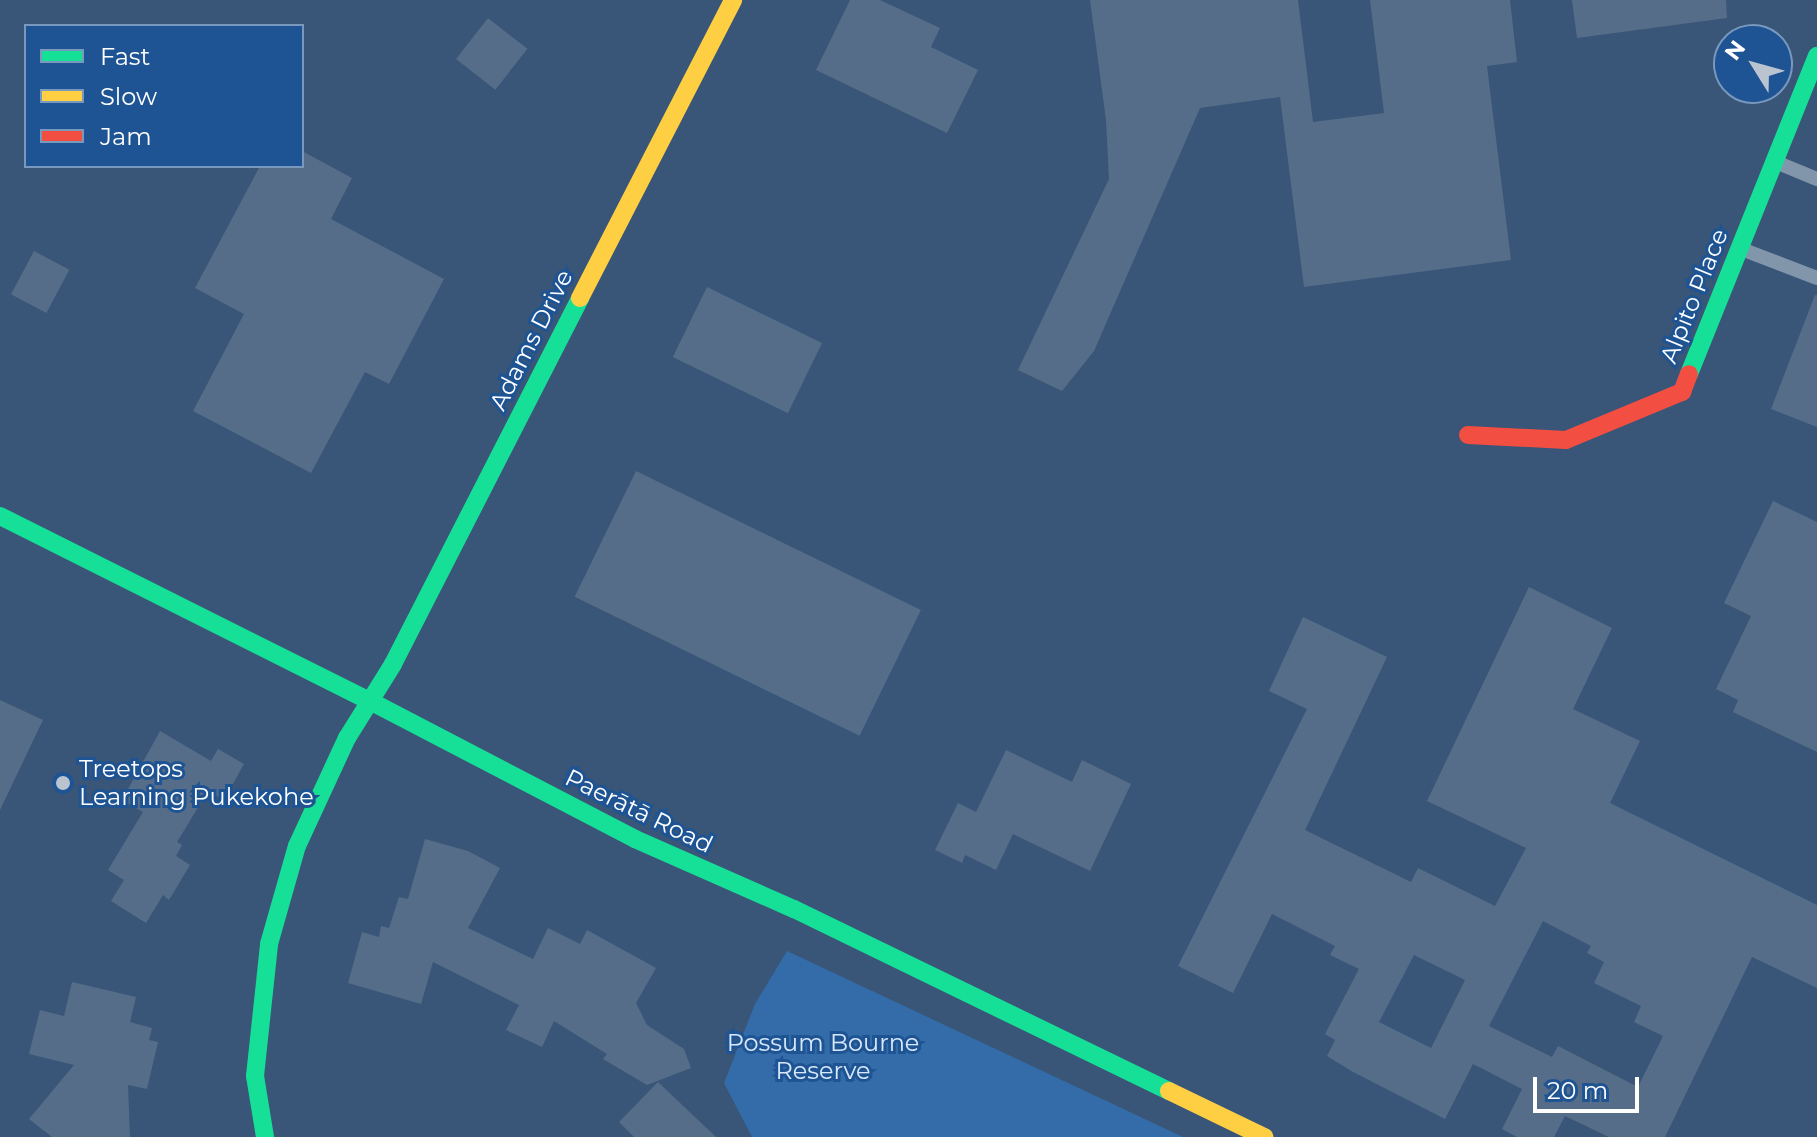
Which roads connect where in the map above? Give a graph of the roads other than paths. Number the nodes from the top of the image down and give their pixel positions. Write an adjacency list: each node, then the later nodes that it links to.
1 (733, 0): 9 (main road, Adams Drive)
2 (1817, 56): 3 (main road, Alpito Place)
3 (1774, 162): 4 (lane); 5 (main road, Alpito Place)
4 (1817, 179)
5 (1739, 249): 6 (lane); 7 (main road, Alpito Place)
6 (1817, 278)
7 (1468, 435)
8 (0, 516): 9 (main road, Paerātā Road)
9 (370, 701): 10 (main road, Adams Drive); 11 (main road, Paerātā Road)
10 (265, 1137)
11 (1264, 1137)

